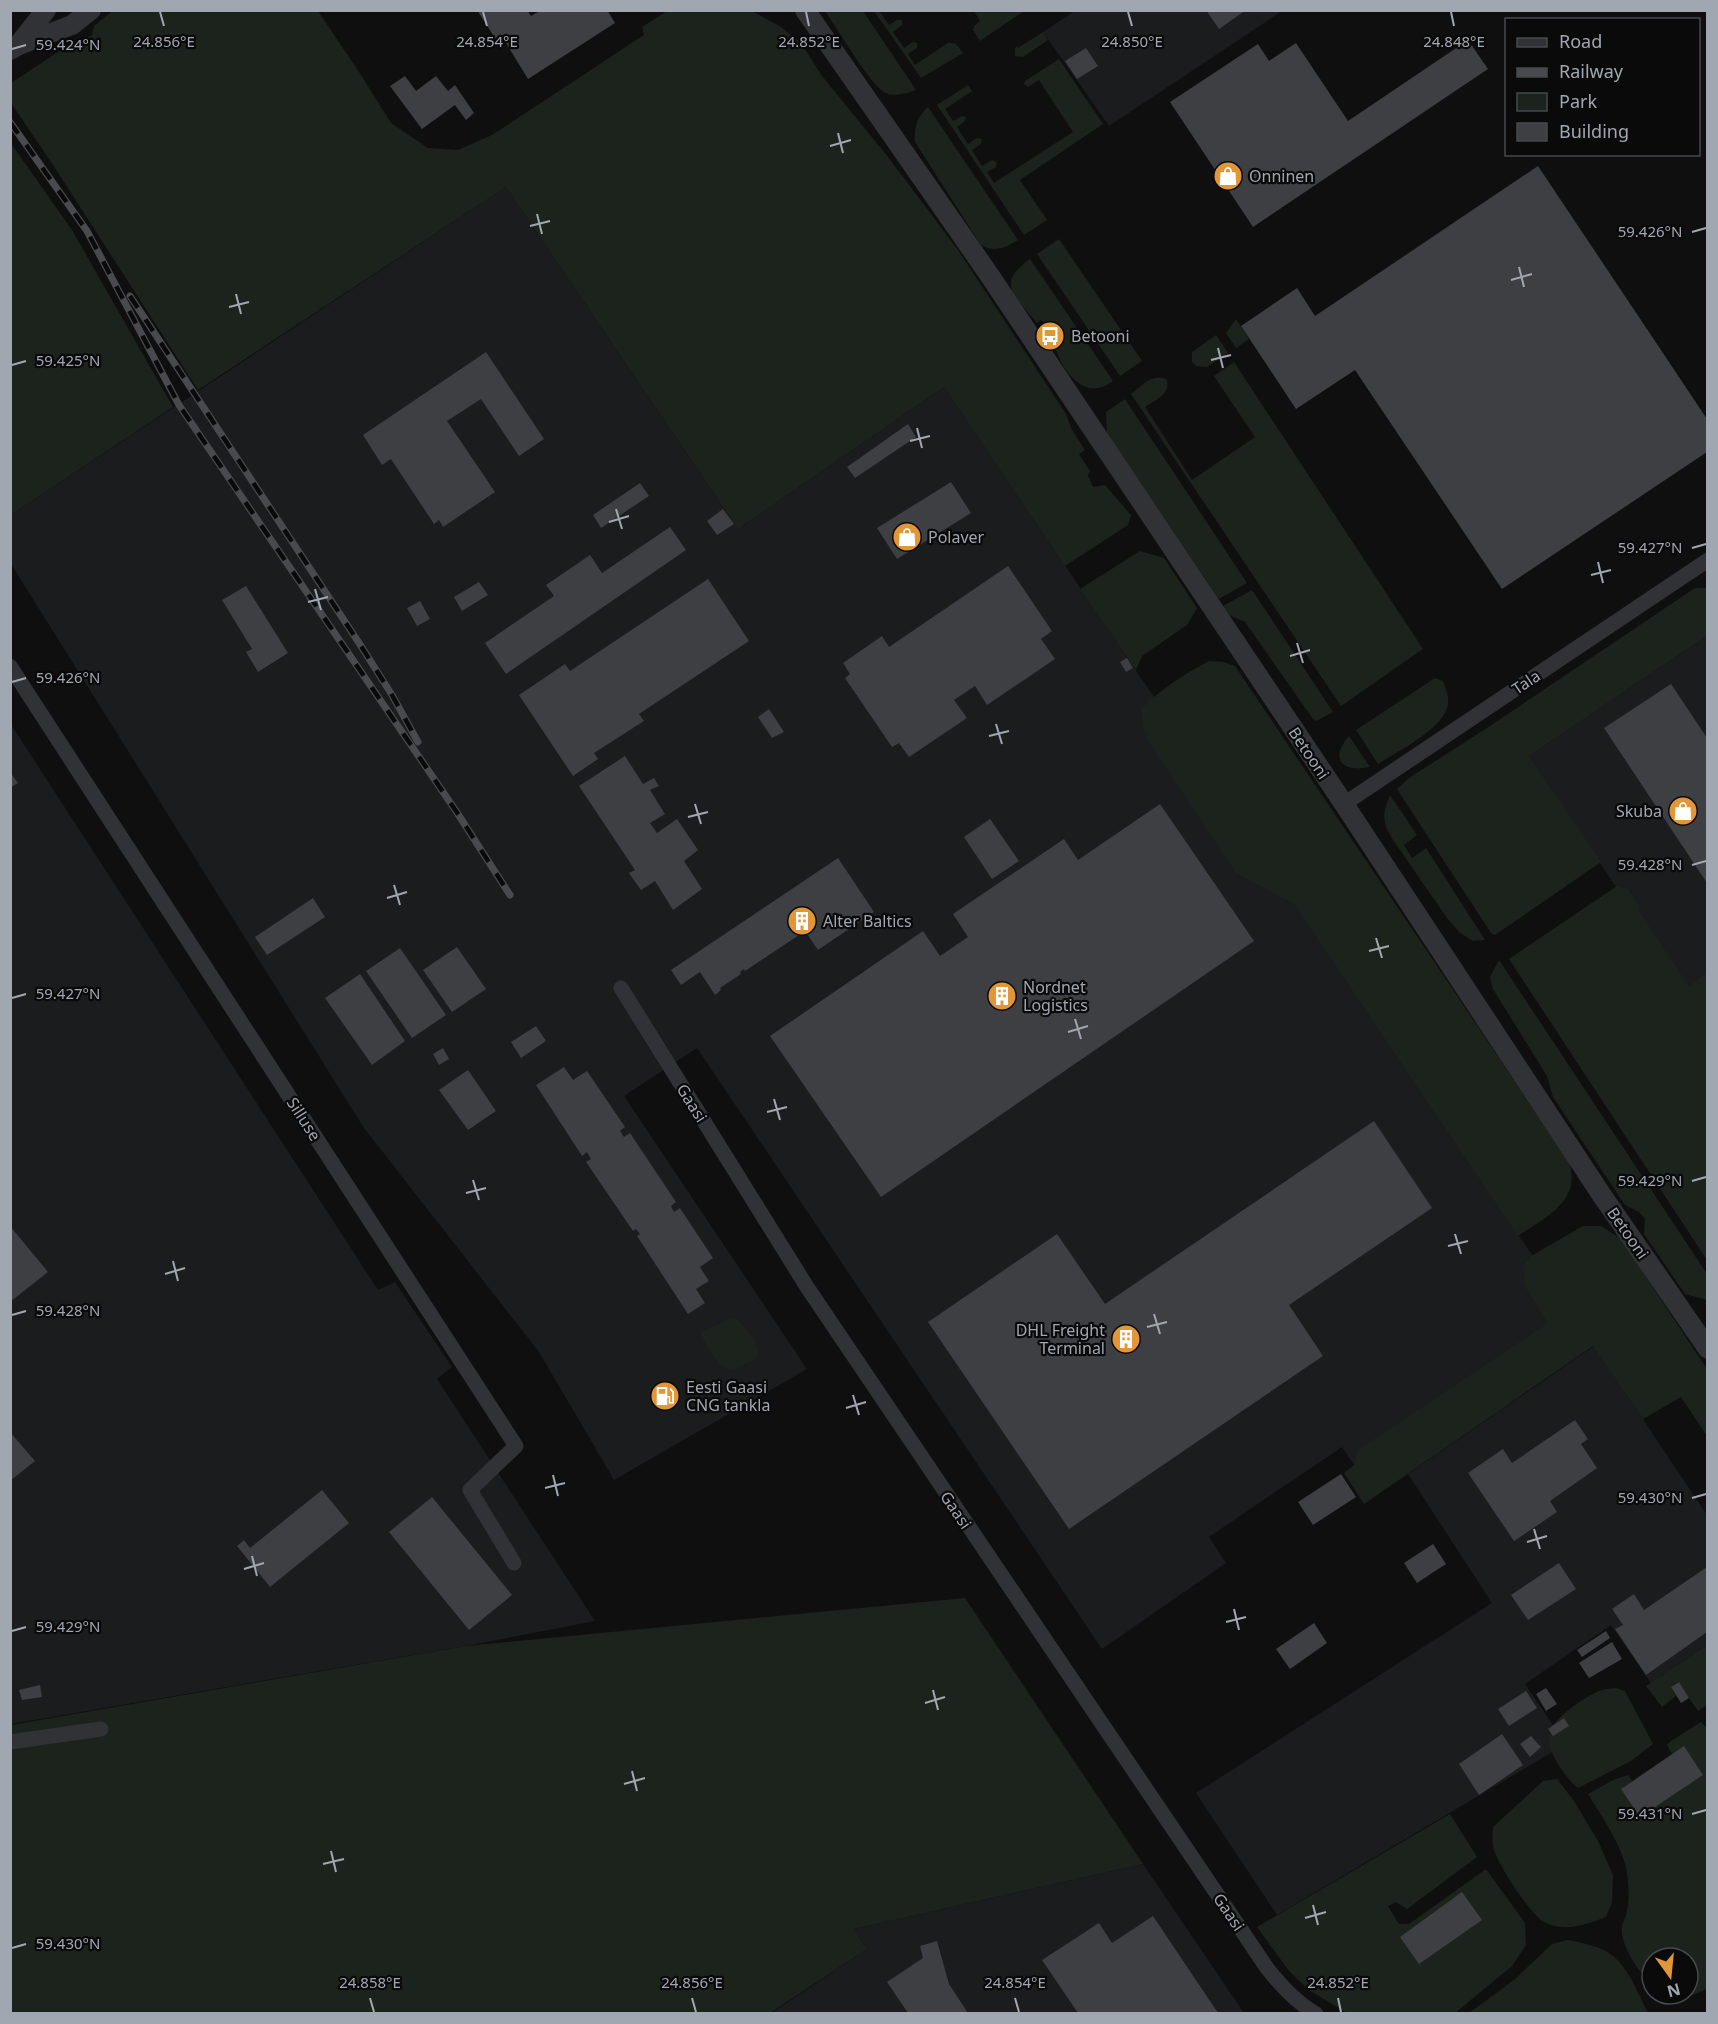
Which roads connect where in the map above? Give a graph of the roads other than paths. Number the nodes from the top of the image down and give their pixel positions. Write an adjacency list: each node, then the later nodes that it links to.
1 (46, 10): 4 (street)
2 (92, 10): 4 (street)
3 (806, 10): 7 (street, Betooni)
4 (15, 47)
5 (1707, 560): 7 (street, Tala)
6 (10, 666): 10 (street, Silluse)
7 (1344, 804): 9 (street, Betooni)
8 (621, 988): 13 (street, Gaasi)
9 (1707, 1349)
10 (514, 1563)
11 (101, 1729): 12 (street)
12 (10, 1742)
13 (1316, 2013)

